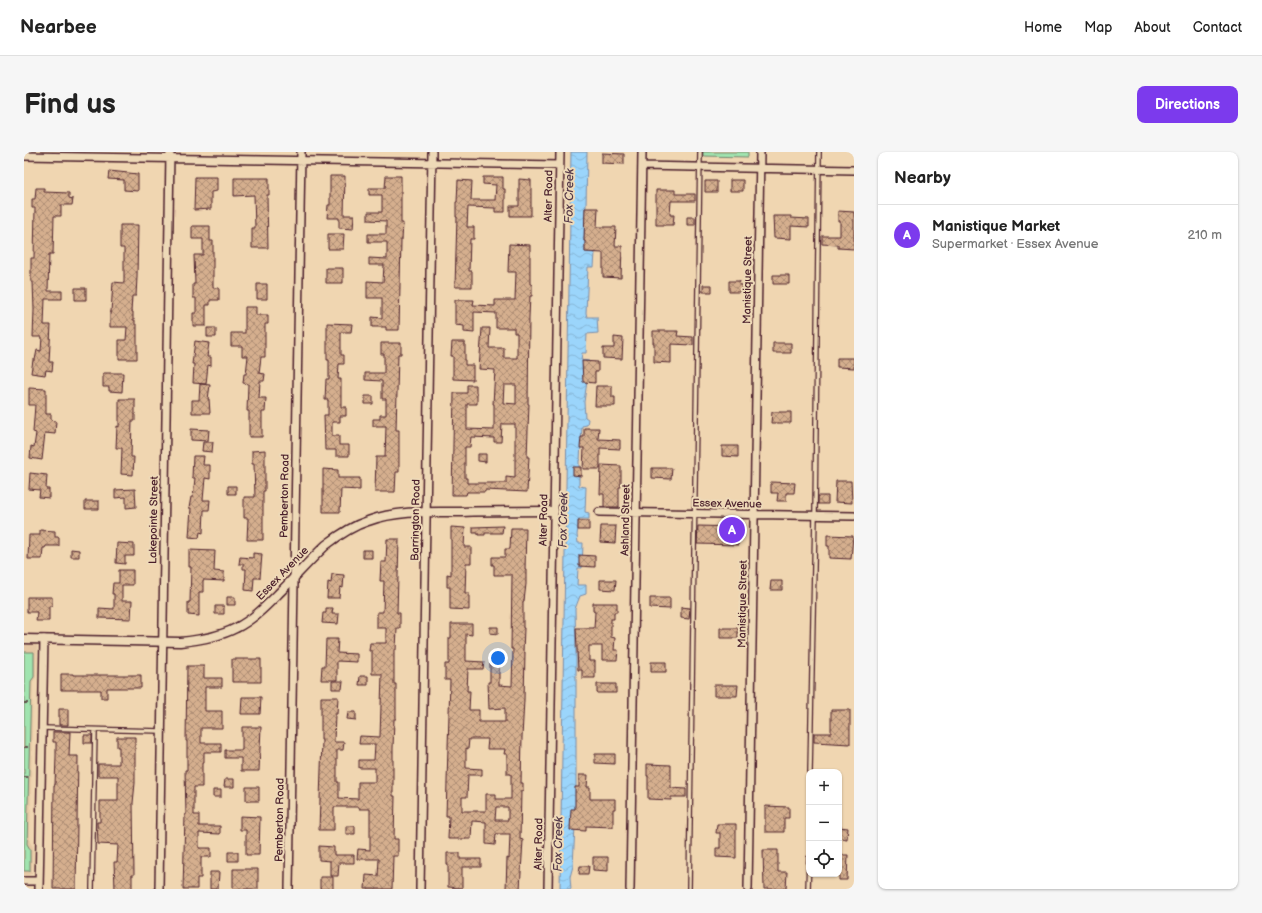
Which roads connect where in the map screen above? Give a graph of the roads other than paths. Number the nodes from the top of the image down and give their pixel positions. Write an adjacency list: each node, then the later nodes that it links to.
1 (301, 152): 10 (street, Pemberton Road)
2 (432, 152): 11 (street, Barrington Road)
3 (560, 152): 12 (street, Alter Road)
4 (642, 152): 13 (street, Ashland Street)
5 (700, 152): 14 (lane)
6 (760, 152): 15 (street, Manistique Street)
7 (818, 152): 16 (lane)
8 (170, 155): 9 (street); 10 (street); 29 (street, Lakepointe Street)
9 (24, 156)
10 (301, 161): 11 (street); 26 (street, Pemberton Road)
11 (432, 163): 12 (street); 19 (street, Barrington Road)
12 (559, 165): 18 (street, Alter Road)
13 (642, 166): 14 (street); 21 (street, Ashland Street)
14 (700, 168): 15 (street); 22 (lane)
15 (760, 169): 16 (street); 23 (street, Manistique Street)
16 (818, 170): 17 (street); 24 (lane)
17 (854, 170)
18 (554, 511): 19 (street, Essex Avenue); 42 (street, Alter Road)
19 (426, 512): 26 (street, Essex Avenue); 41 (street, Barrington Road)
20 (599, 512): 21 (street, Essex Avenue)
21 (636, 513): 22 (street, Essex Avenue); 43 (street, Ashland Street)
22 (695, 514): 23 (street, Essex Avenue); 44 (lane)
23 (755, 515): 24 (street, Essex Avenue); 45 (street, Manistique Street)
24 (815, 515): 25 (street, Essex Avenue); 33 (lane)
25 (854, 516)
26 (294, 577): 29 (street, Essex Avenue); 40 (street, Pemberton Road)
27 (24, 639): 28 (street, Essex Avenue)
28 (44, 639): 29 (street, Essex Avenue); 30 (street)
29 (162, 642): 32 (street, Lakepointe Street)
30 (42, 728): 31 (lane); 36 (street)
31 (96, 730): 32 (lane); 38 (lane)
32 (161, 731): 39 (street, Lakepointe Street)
33 (810, 769)
34 (808, 877): 46 (lane)
35 (24, 880): 36 (street)
36 (39, 881): 37 (street)
37 (39, 889)
38 (92, 889)
39 (159, 889)
40 (289, 889)
41 (420, 889)
42 (548, 889)
43 (630, 889)
44 (689, 889)
45 (748, 889)
46 (808, 889)

